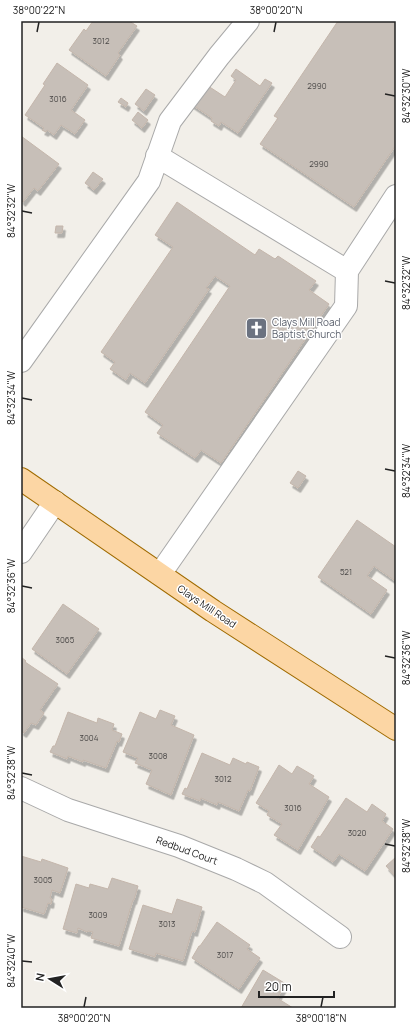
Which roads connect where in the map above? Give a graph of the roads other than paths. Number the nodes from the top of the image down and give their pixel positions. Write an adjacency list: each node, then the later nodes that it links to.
1 (248, 21): 2 (street)
2 (157, 156): 4 (street); 5 (street)
3 (396, 196): 4 (street)
4 (347, 271): 9 (street)
5 (21, 361)
6 (21, 479): 7 (main road, Clays Mill Road)
7 (56, 502): 8 (street); 9 (main road, Clays Mill Road)
8 (21, 552)
9 (160, 574): 10 (main road, Clays Mill Road)
10 (396, 729)
11 (21, 788): 12 (street, Redbud Court)
12 (340, 937)

